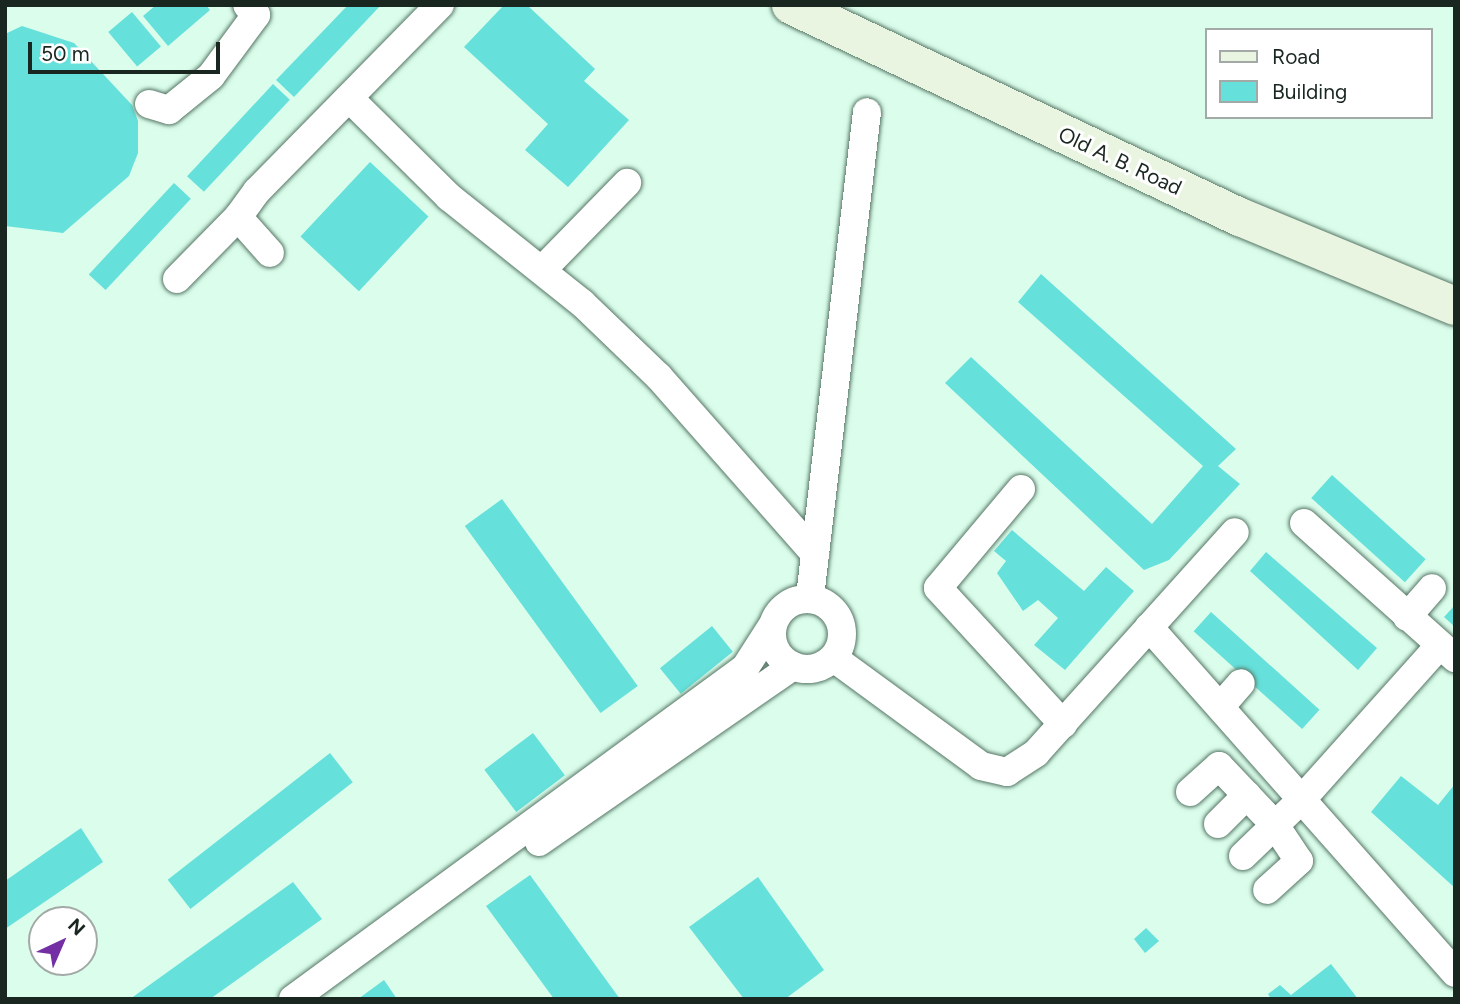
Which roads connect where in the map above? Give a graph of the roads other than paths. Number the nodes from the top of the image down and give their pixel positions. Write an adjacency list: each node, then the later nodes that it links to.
1 (247, 5): 5 (street)
2 (440, 5): 4 (street)
3 (791, 5): 12 (street, Old A. B. Road)
4 (349, 98): 8 (street); 10 (street)
5 (149, 104)
6 (867, 112): 16 (street)
7 (626, 183): 10 (street)
8 (238, 217): 9 (street); 11 (street)
9 (270, 253)
10 (542, 270): 16 (street)
11 (177, 279)
12 (1455, 306)
13 (1021, 489): 27 (street)
14 (1304, 523): 19 (street)
15 (1235, 532): 21 (street)
16 (815, 554): 18 (street)
17 (1432, 587): 19 (street)
18 (810, 597): 20 (street); 23 (street)
19 (1407, 617): 22 (street)
20 (772, 626): 24 (street); 36 (street)
21 (1149, 627): 26 (street); 27 (street)
22 (1447, 652): 30 (street)
23 (835, 659): 24 (street); 27 (street)
24 (793, 666): 37 (street)
25 (1241, 683): 26 (street)
26 (1221, 706): 30 (street)
27 (1063, 724)
28 (1191, 792): 29 (street)
29 (1247, 795): 31 (street); 32 (street)
30 (1304, 797): 32 (street); 35 (street)
31 (1218, 824)
32 (1275, 825): 33 (street); 34 (street)
33 (1243, 856)
34 (1268, 890)
35 (1451, 960)
36 (293, 999)
37 (319, 999)

